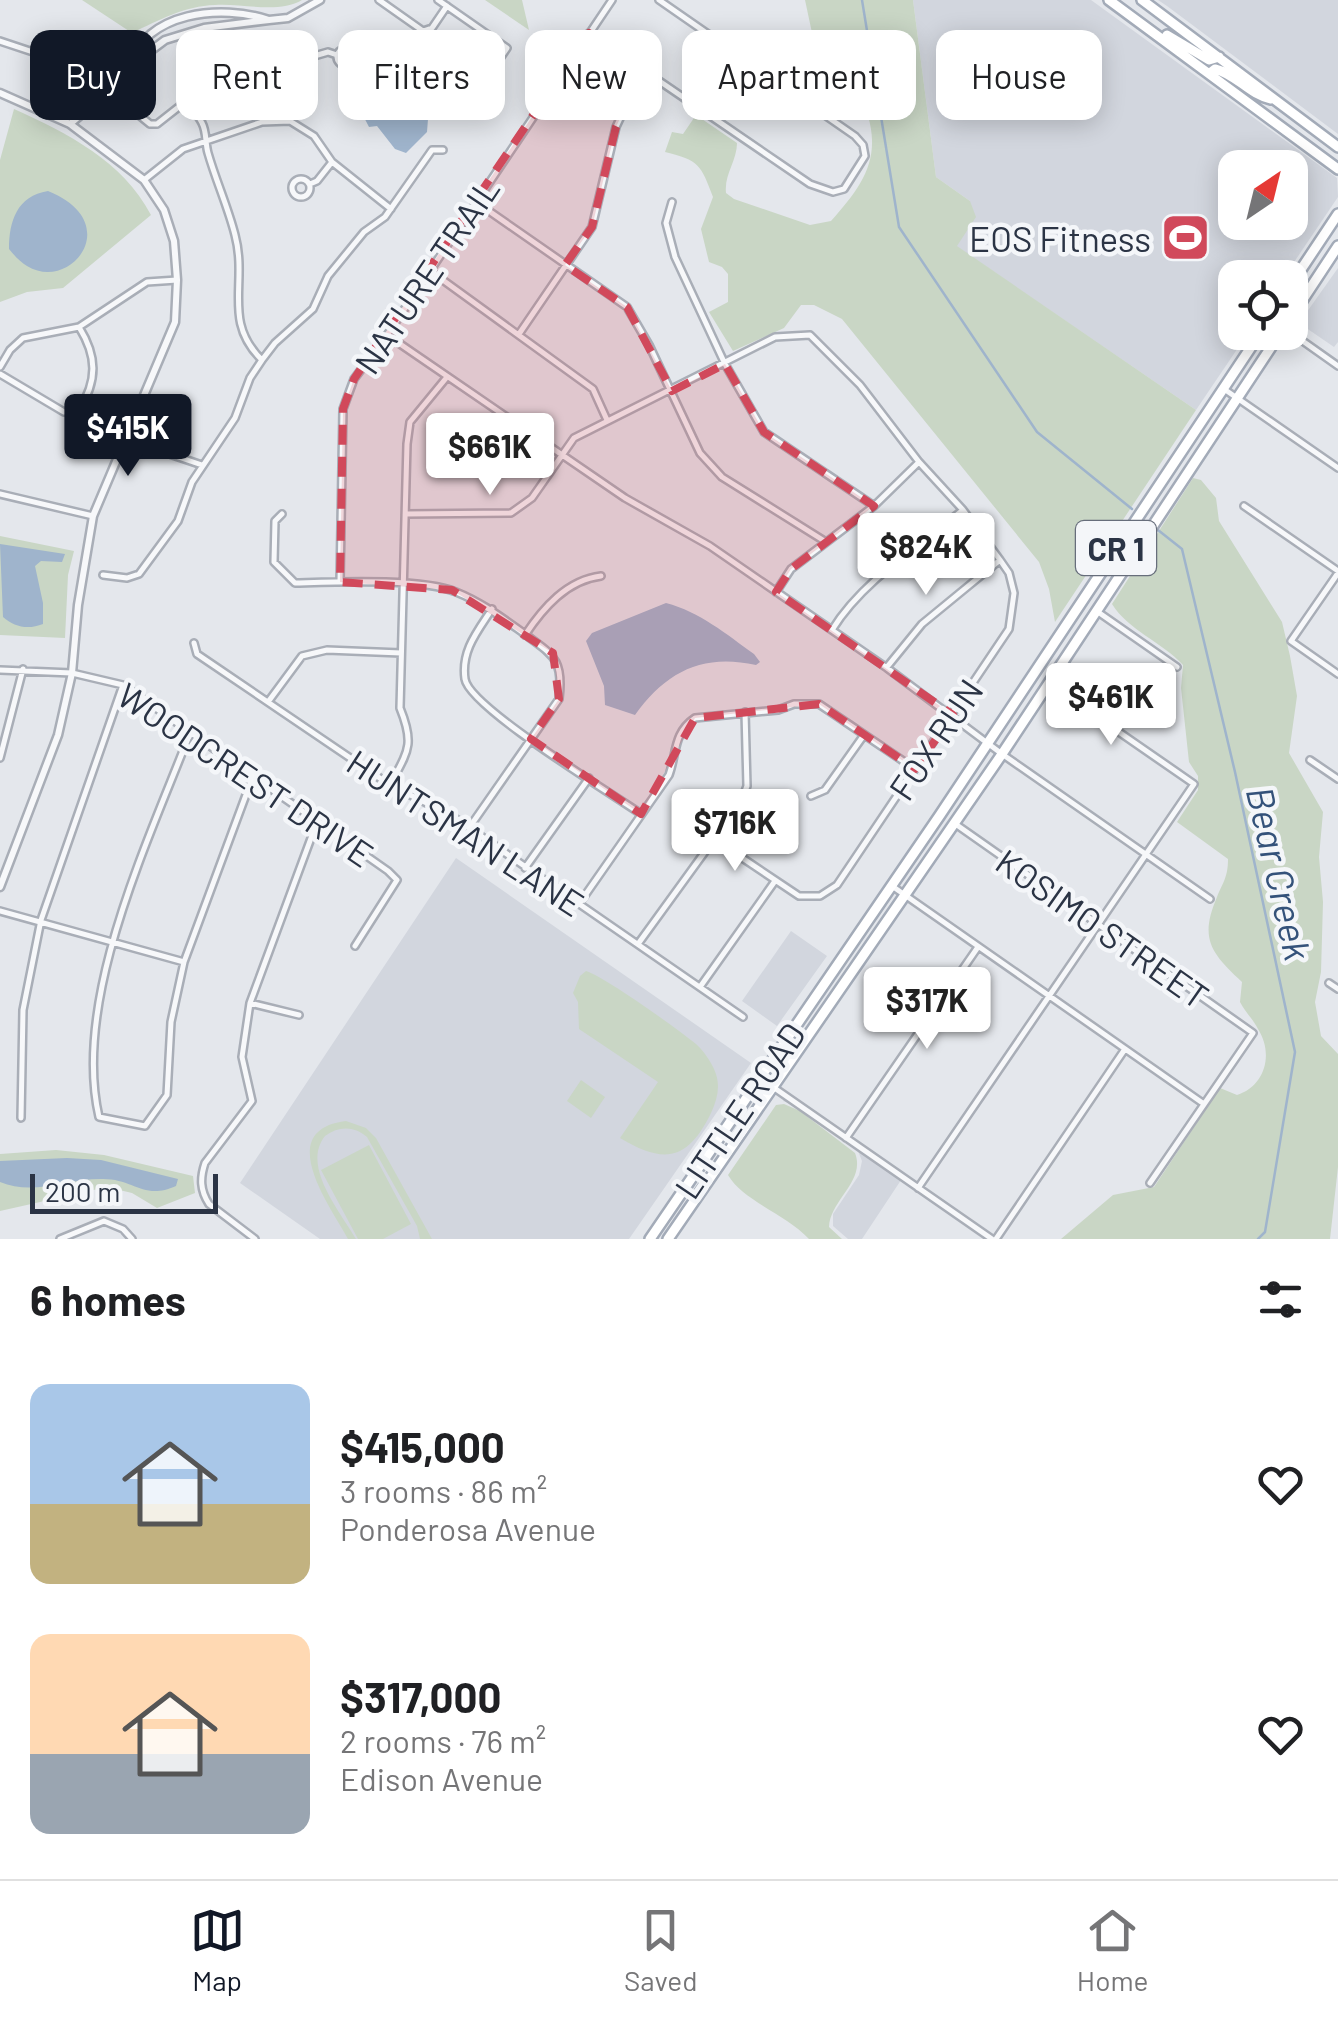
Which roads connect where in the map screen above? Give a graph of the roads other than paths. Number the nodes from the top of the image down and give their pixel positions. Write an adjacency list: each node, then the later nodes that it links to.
1 (320, 0): 9 (street)
2 (379, 0): 8 (street)
3 (438, 0): 8 (street)
4 (612, 0): 11 (street, NATURE TRAIL)
5 (659, 0): 21 (street)
6 (1109, 0): 13 (main road)
7 (1142, 0): 19 (main road)
8 (448, 6): 10 (street)
9 (269, 20): 12 (street); 15 (street)
10 (482, 30)
11 (591, 30)
12 (156, 31)
13 (1159, 35): 19 (main road); 20 (main road)
14 (0, 41): 16 (street)
15 (156, 47)
16 (30, 51)
17 (318, 55): 18 (street)
18 (338, 55)
19 (1220, 57): 23 (main road)
20 (1210, 74): 23 (main road); 36 (main road)
21 (662, 81)
22 (0, 93): 31 (street)
23 (1274, 98): 33 (main road)
24 (176, 109): 26 (street)
25 (75, 120): 31 (street)
26 (145, 120)
27 (200, 120): 32 (street)
28 (531, 120): 39 (street, NATURE TRAIL)
29 (619, 120): 45 (street)
30 (290, 121): 32 (street); 35 (street)
31 (70, 124): 37 (street)
32 (205, 142): 37 (street); 55 (street)
33 (1338, 147)
34 (443, 150): 41 (street)
35 (332, 162): 38 (street); 41 (street)
36 (1338, 169)
37 (144, 180): 47 (street)
38 (310, 184)
39 (476, 202): 45 (street); 46 (street, NATURE TRAIL)
40 (672, 202): 56 (street)
41 (391, 209): 55 (street)
42 (1338, 214): 44 (main road)
43 (1336, 252): 48 (main road)
44 (1307, 260)
45 (566, 265): 50 (street); 61 (street)
46 (429, 270): 50 (street); 51 (street, NATURE TRAIL)
47 (177, 280): 49 (street); 64 (street)
48 (1308, 293)
49 (79, 327): 58 (street); 58 (street)
50 (519, 334): 63 (street)
51 (387, 335): 59 (street); 81 (street, NATURE TRAIL)
52 (1308, 345): 57 (street)
53 (1249, 350): 60 (main road, LITTLE ROAD / CR 1)
54 (1269, 350): 62 (main road, LITTLE ROAD / CR 1)
55 (262, 360): 67 (street)
56 (725, 364): 61 (street); 66 (street, FOX RUN); 70 (street)
57 (1338, 366)
58 (0, 370)
59 (447, 377): 65 (street); 74 (street)
60 (1224, 389): 62 (street); 104 (main road, LITTLE ROAD / CR 1)
61 (672, 391): 63 (street); 76 (street)
62 (1237, 398): 68 (street); 85 (main road, LITTLE ROAD / CR 1)
63 (608, 420): 65 (street)
64 (125, 439): 67 (street); 75 (street)
65 (563, 454): 74 (street); 83 (street)
66 (918, 462): 70 (street); 72 (street, FOX RUN)
67 (202, 465): 79 (street)
68 (1338, 468)
69 (0, 494): 75 (street)
70 (874, 506): 76 (street)
71 (1244, 506): 78 (street)
72 (963, 510): 77 (street, FOX RUN); 86 (street)
73 (282, 514): 81 (street)
74 (405, 514): 82 (street)
75 (93, 516): 94 (street)
76 (826, 542): 83 (street)
77 (1000, 560): 90 (street); 100 (street, FOX RUN)
78 (1338, 572): 95 (street)
79 (103, 575)
80 (600, 576): 87 (street)
81 (340, 582): 82 (street)
82 (403, 584): 84 (street); 89 (street)
83 (776, 592): 86 (street)
84 (492, 609): 87 (street); 103 (street)
85 (1096, 611): 91 (street); 96 (main road, LITTLE ROAD / CR 1)
86 (832, 630): 90 (street)
87 (524, 634): 103 (street)
88 (194, 643): 98 (street, HUNTSMAN LANE)
89 (400, 652): 98 (street); 112 (street)
90 (887, 668): 100 (street)
91 (1177, 668)
92 (0, 670): 93 (street, WOODCREST DRIVE)
93 (23, 670): 94 (street, WOODCREST DRIVE); 106 (street)
94 (72, 673): 97 (street, WOODCREST DRIVE); 123 (street)
95 (1338, 674)
96 (1048, 683): 105 (main road, LITTLE ROAD / CR 1); 119 (street)
97 (123, 685): 101 (street, WOODCREST DRIVE); 128 (street)
98 (268, 702): 112 (street, HUNTSMAN LANE)
99 (745, 712): 102 (street); 114 (street); 118 (street)
100 (953, 715): 104 (street); 108 (street, FOX RUN)
101 (190, 733): 109 (street, WOODCREST DRIVE); 130 (street)
102 (864, 735): 108 (street); 113 (street)
103 (531, 739): 110 (street); 117 (street)
104 (989, 742): 105 (street); 122 (main road, LITTLE ROAD / CR 1)
105 (1002, 754): 116 (main road, LITTLE ROAD / CR 1); 119 (street)
106 (0, 758)
107 (1310, 760): 111 (street)
108 (914, 769): 121 (street, FOX RUN)
109 (253, 776): 115 (street, WOODCREST DRIVE); 134 (street)
110 (589, 778): 114 (street); 120 (street)
111 (1338, 779)
112 (390, 785): 117 (street, HUNTSMAN LANE)
113 (811, 796)
114 (642, 814): 126 (street)
115 (317, 822): 132 (street, WOODCREST DRIVE); 139 (street)
116 (954, 823): 124 (main road, LITTLE ROAD / CR 1); 129 (street, KOSIMO STREET)
117 (468, 828): 120 (street, HUNTSMAN LANE)
118 (714, 838): 121 (street, FOX RUN); 131 (street)
119 (1146, 854): 125 (street); 129 (street)
120 (525, 868): 126 (street, HUNTSMAN LANE)
121 (775, 881): 136 (street)
122 (892, 886): 124 (street); 152 (main road, LITTLE ROAD / CR 1)
123 (0, 887)
124 (904, 896): 133 (street); 143 (main road, LITTLE ROAD / CR 1)
125 (1210, 899)
126 (579, 904): 131 (street, HUNTSMAN LANE)
127 (0, 911): 128 (street)
128 (41, 920): 130 (street); 145 (street)
129 (1098, 924): 138 (street); 144 (street, KOSIMO STREET)
130 (111, 941): 134 (street); 134 (street)
131 (638, 944): 136 (street, HUNTSMAN LANE)
132 (354, 946)
133 (979, 947): 138 (street); 146 (street)
134 (184, 962)
135 (1329, 983): 137 (street)
136 (700, 987): 141 (street, HUNTSMAN LANE)
137 (1338, 989)
138 (1049, 996): 142 (street); 148 (street)
139 (250, 1003): 140 (street); 151 (street)
140 (299, 1015)
141 (743, 1018)
142 (1125, 1049): 144 (street); 154 (street)
143 (773, 1087): 146 (street); 153 (main road, LITTLE ROAD / CR 1)
144 (1204, 1104): 147 (street)
145 (20, 1118)
146 (846, 1138): 148 (street)
147 (1150, 1183)
148 (918, 1188): 154 (street)
149 (60, 1239): 150 (street)
150 (132, 1239)
151 (255, 1239)
152 (650, 1239)
153 (668, 1239)
154 (994, 1239)

